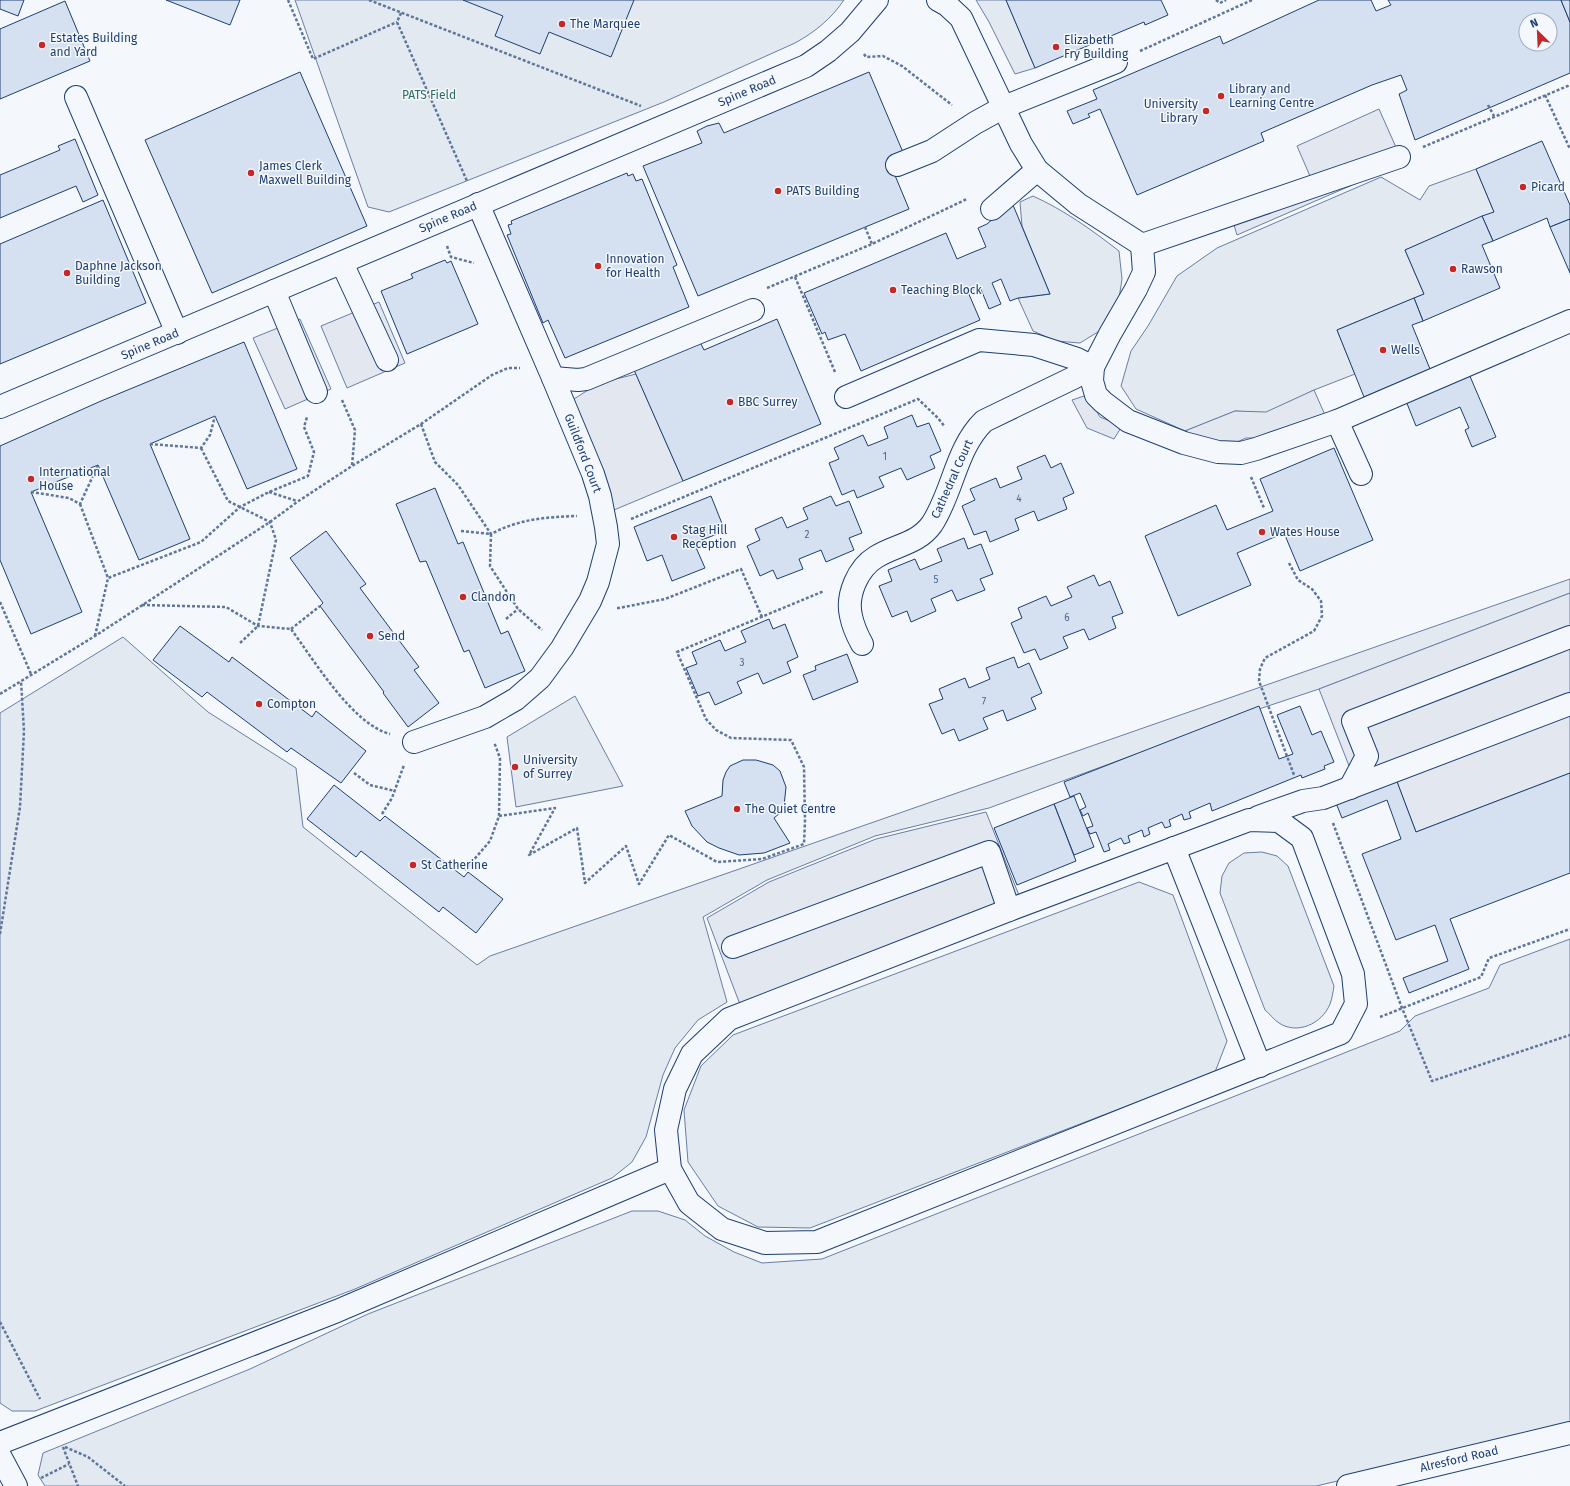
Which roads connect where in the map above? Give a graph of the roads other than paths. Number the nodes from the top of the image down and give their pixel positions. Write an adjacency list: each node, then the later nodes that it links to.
1 (877, 0): 9 (street, Spine Road)
2 (938, 0): 5 (street)
3 (1116, 62): 5 (street)
4 (76, 97): 16 (street)
5 (1004, 107): 7 (street); 8 (street)
6 (1399, 157): 11 (street)
7 (897, 165)
8 (1037, 170): 10 (street); 11 (street)
9 (474, 196): 12 (street, Spine Road); 19 (street, Guildford Court)
10 (992, 209)
11 (1142, 245): 18 (street)
12 (342, 262): 13 (street, Spine Road); 17 (street)
13 (274, 291): 16 (street, Spine Road); 20 (street)
14 (753, 310): 19 (street)
15 (1570, 321): 23 (street)
16 (177, 333): 22 (street, Spine Road)
17 (387, 360)
18 (1094, 367): 21 (street); 23 (street); 26 (street, Cathedral Court)
19 (551, 374): 28 (street, Guildford Court)
20 (316, 392)
21 (846, 397)
22 (0, 407)
23 (1337, 420): 24 (street)
24 (1361, 474)
25 (1570, 637): 29 (street)
26 (862, 644)
27 (1570, 704): 29 (street)
28 (414, 742)
29 (1350, 788): 30 (street)
30 (1249, 820): 31 (street); 34 (street)
31 (1174, 848): 32 (street); 34 (street)
32 (1009, 910): 33 (street); 35 (street)
33 (733, 947)
34 (1260, 1066): 35 (street)
35 (670, 1169): 37 (street)
36 (1570, 1433): 40 (street, Alresford Road)
37 (0, 1443)
38 (0, 1456): 39 (street)
39 (16, 1486)
40 (1348, 1486)

